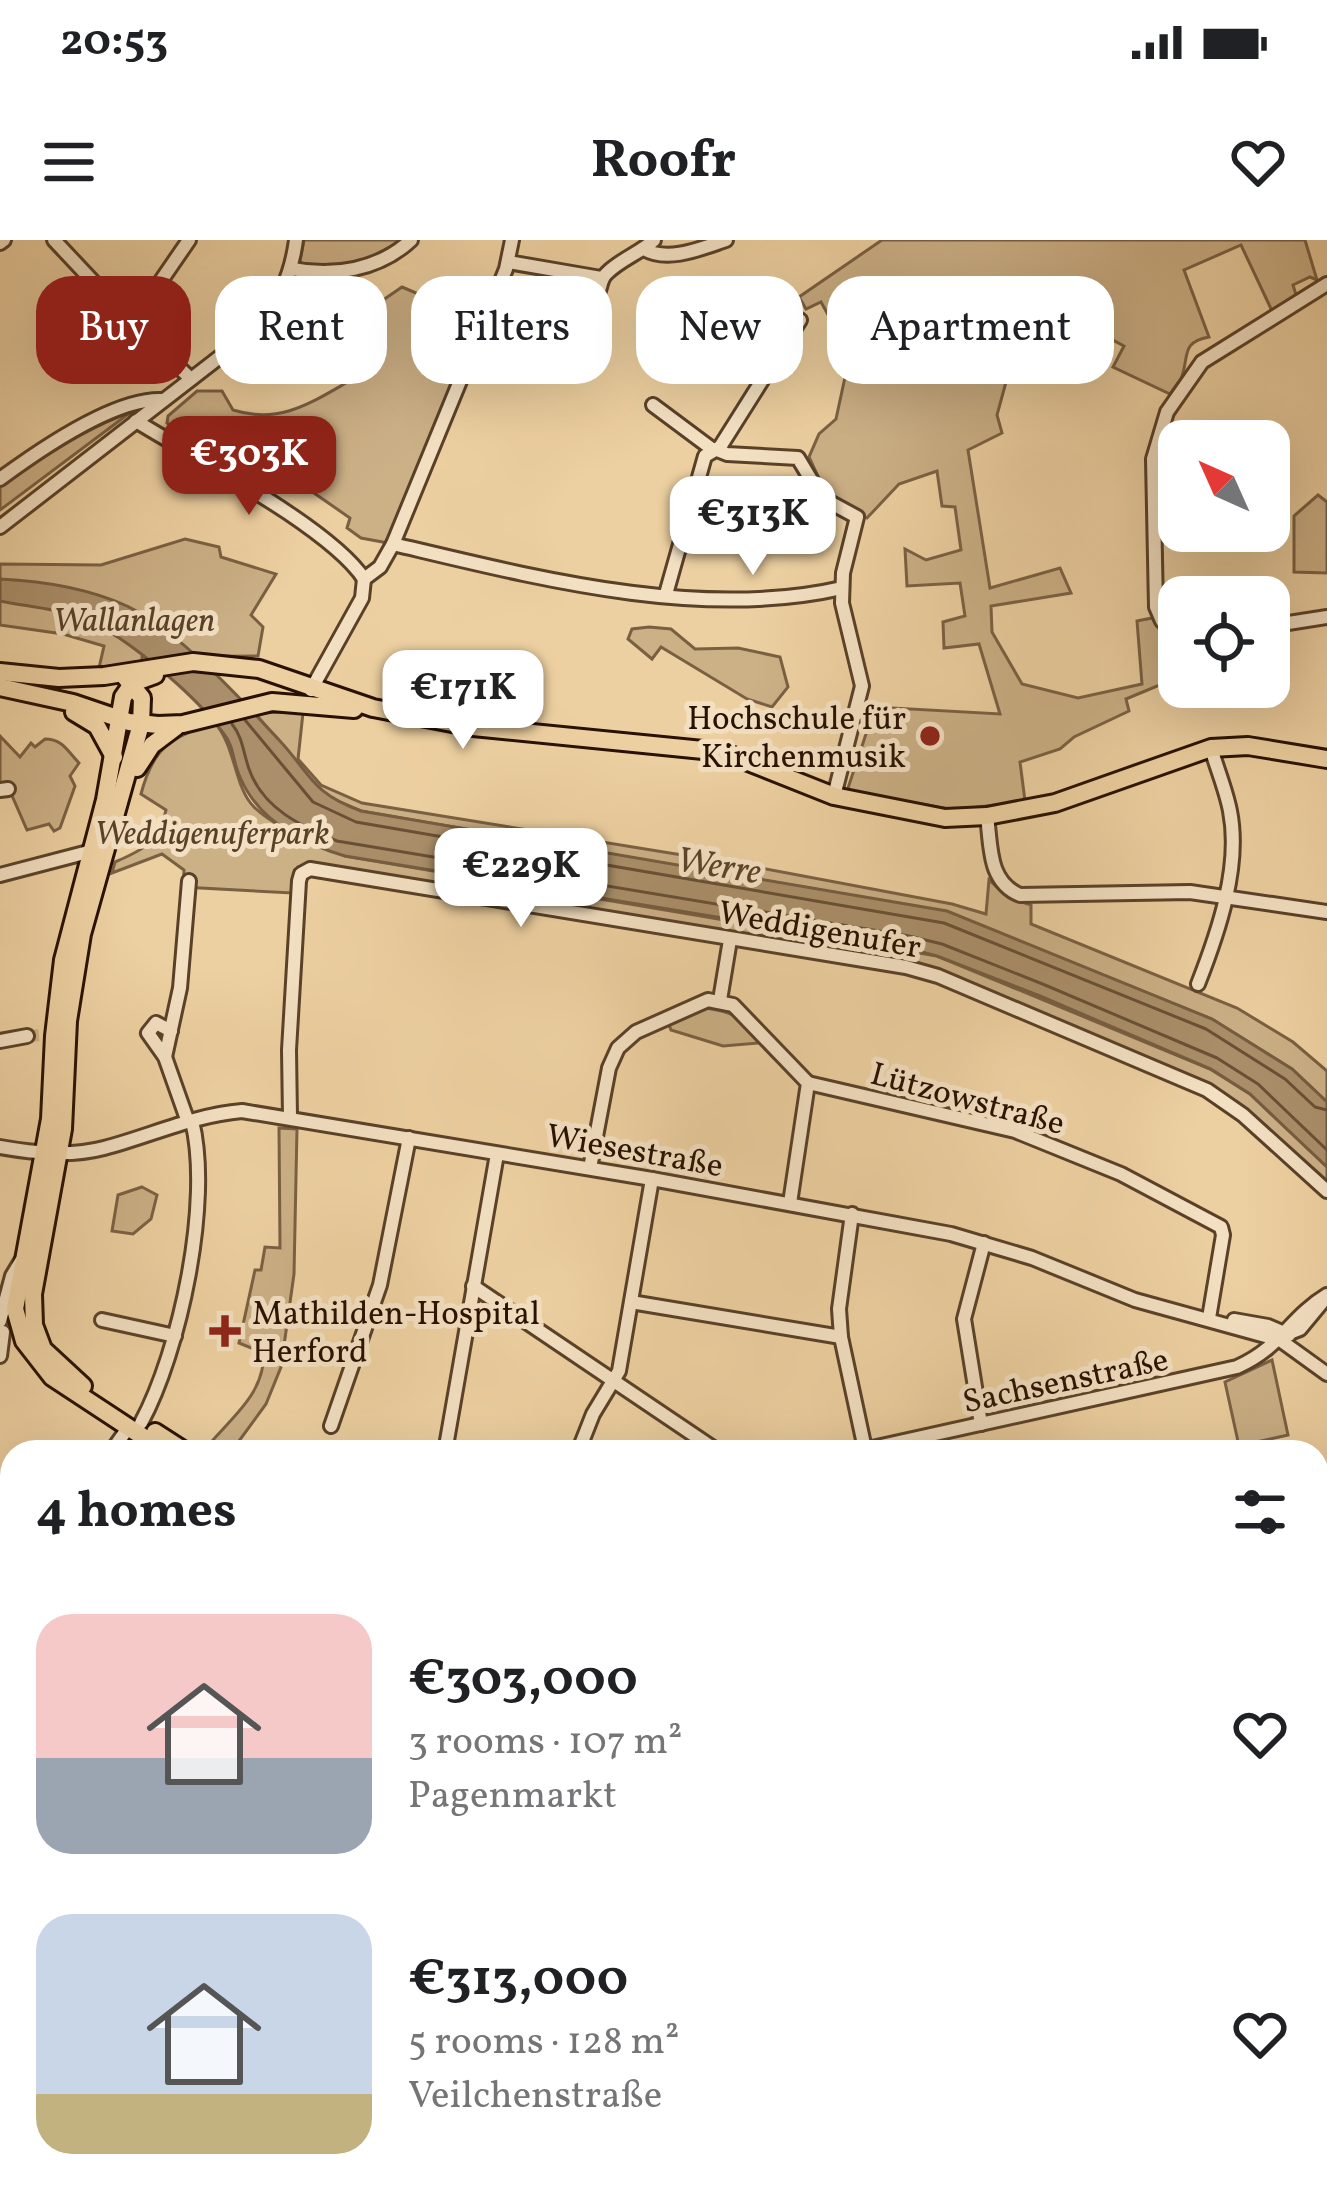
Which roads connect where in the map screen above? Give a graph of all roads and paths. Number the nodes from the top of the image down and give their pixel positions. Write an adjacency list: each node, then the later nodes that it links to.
1 (54, 240): 10 (street)
2 (189, 240): 11 (street)
3 (296, 240): 9 (street)
4 (410, 240): 9 (street)
5 (512, 240): 8 (street)
6 (726, 240): 7 (street)
7 (649, 244): 14 (street)
8 (508, 262): 12 (street); 13 (street)
9 (292, 269): 16 (street)
10 (88, 276)
11 (164, 276)
12 (503, 276)
13 (589, 276)
14 (604, 276)
15 (1327, 284): 30 (street)
16 (191, 379)
17 (185, 384): 20 (street)
18 (459, 384): 26 (street)
19 (757, 384): 23 (street)
20 (164, 400): 22 (street); 24 (street)
21 (653, 405): 23 (street)
22 (136, 421): 25 (street); 27 (street)
23 (714, 449): 28 (street); 29 (street)
24 (0, 479)
25 (0, 527)
26 (393, 544): 27 (street); 29 (street)
27 (364, 579): 37 (street)
28 (842, 588): 29 (street); 44 (street)
29 (666, 594)
30 (1158, 609)
31 (1327, 617): 32 (street)
32 (1290, 623)
33 (0, 672): 34 (main road)
34 (136, 676): 37 (main road); 38 (main road); 39 (main road)
35 (0, 687): 36 (main road)
36 (36, 694): 38 (main road); 42 (main road)
37 (309, 694): 40 (main road); 44 (main road)
38 (113, 717): 39 (main road); 42 (main road)
39 (141, 724): 40 (main road); 45 (main road)
40 (182, 724): 45 (main road)
41 (1211, 748): 43 (main road); 46 (main road); 50 (street)
42 (114, 758): 47 (main road)
43 (1327, 759)
44 (834, 796): 46 (main road)
45 (119, 805): 47 (main road)
46 (988, 816): 50 (street)
47 (99, 850): 48 (street); 56 (main road); 64 (main road)
48 (0, 875)
49 (189, 881): 55 (street)
50 (1225, 896): 51 (street); 53 (street)
51 (1327, 912)
52 (730, 940): 54 (street); 60 (street, Weddigenufer); 68 (street, Weddigenufer)
53 (1198, 984)
54 (720, 1000): 59 (street); 66 (street)
55 (171, 1031): 58 (street); 58 (street)
56 (40, 1036): 57 (street); 64 (main road)
57 (0, 1041)
58 (165, 1057): 61 (street)
59 (808, 1083): 69 (street); 75 (street, Lützowstraße)
60 (290, 1117): 61 (street, Wiesestraße); 62 (street, Wiesestraße)
61 (190, 1122): 64 (street, Wiesestraße); 78 (street)
62 (409, 1138): 65 (street, Wiesestraße); 86 (street)
63 (0, 1147): 64 (street, Wiesestraße)
64 (51, 1153): 77 (main road); 77 (main road)
65 (497, 1154): 66 (street, Wiesestraße); 72 (street)
66 (590, 1168): 67 (street, Wiesestraße)
67 (652, 1179): 69 (street, Wiesestraße); 74 (street)
68 (1327, 1191)
69 (790, 1203): 70 (street, Wiesestraße)
70 (852, 1214): 71 (street, Wiesestraße); 79 (street)
71 (984, 1243): 75 (street, Wiesestraße); 84 (street)
72 (473, 1286): 83 (street); 90 (street)
73 (1327, 1295): 80 (street)
74 (631, 1302): 79 (street); 83 (street)
75 (1209, 1318): 80 (street, Wiesestraße)
76 (102, 1320): 78 (street)
77 (12, 1330): 81 (street); 85 (main road)
78 (175, 1336): 85 (street)
79 (841, 1337): 93 (street)
80 (1284, 1337): 82 (street); 84 (street, Sachsenstraße)
81 (0, 1356)
82 (1327, 1373)
83 (616, 1381): 91 (street); 92 (street)
84 (981, 1424): 94 (street, Sachsenstraße)
85 (135, 1425): 87 (street); 88 (main road); 89 (main road)
86 (332, 1426)
87 (122, 1440)
88 (152, 1440)
89 (163, 1440)
90 (447, 1440)
91 (583, 1440)
92 (702, 1440)
93 (858, 1440)
94 (930, 1440)

